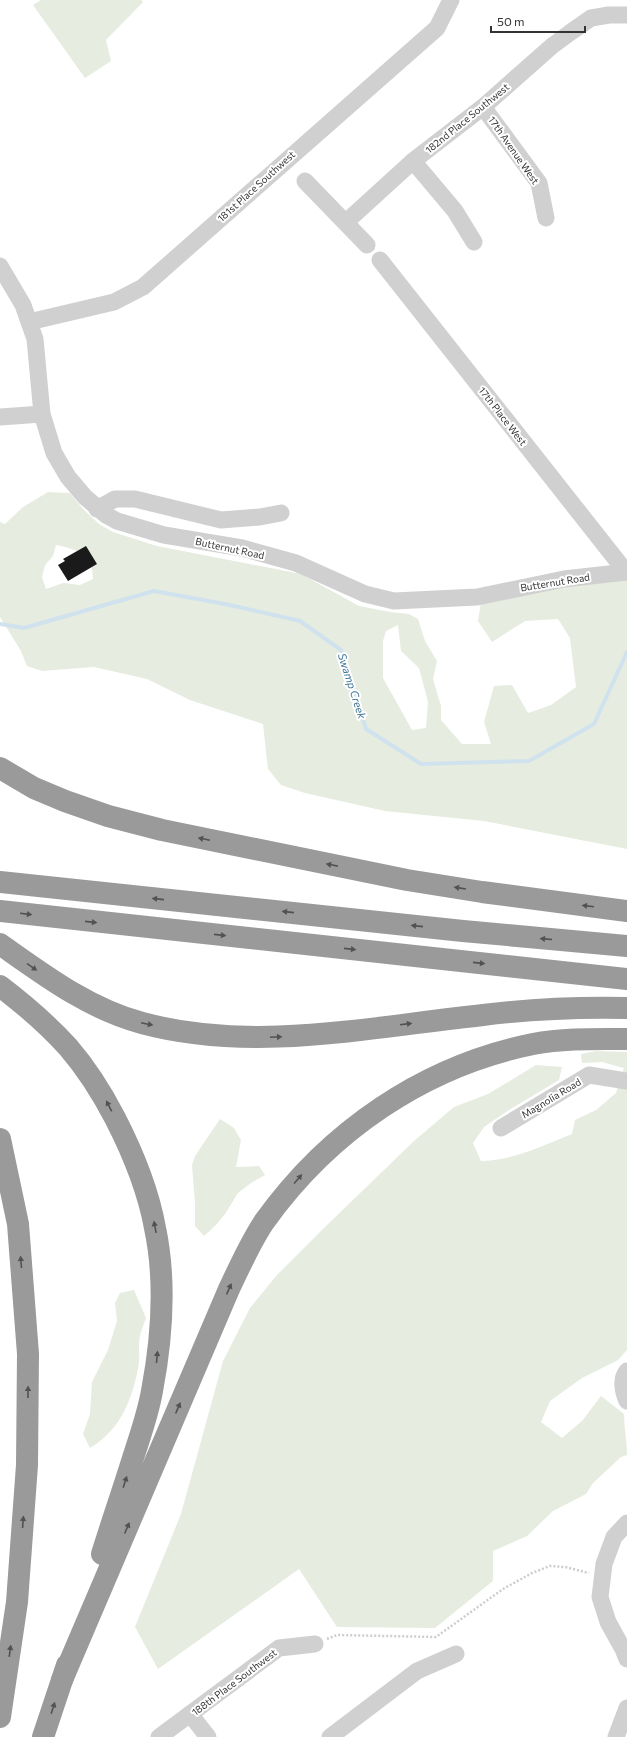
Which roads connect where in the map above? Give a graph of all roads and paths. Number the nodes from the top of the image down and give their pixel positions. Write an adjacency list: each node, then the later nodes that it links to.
1 (451, 0): 12 (street, 181st Place Southwest)
2 (627, 15): 3 (street, 182nd Place Southwest)
3 (483, 107): 4 (street, 182nd Place Southwest); 6 (street, 17th Avenue West)
4 (413, 161): 7 (street, 182nd Place Southwest); 8 (street)
5 (305, 181): 7 (street)
6 (546, 218)
7 (346, 222): 9 (street)
8 (474, 242)
9 (367, 245)
10 (380, 260): 17 (street, 17th Place West)
11 (0, 266): 12 (street, Butternut Road)
12 (30, 322): 13 (street, Butternut Road)
13 (42, 414): 14 (street); 15 (street, Butternut Road)
14 (0, 417)
15 (97, 509): 16 (street); 17 (street, Butternut Road)
16 (281, 513)
17 (626, 572)
18 (0, 768): 21 (highway, one-way to 18)
19 (0, 882): 23 (highway, one-way to 19)
20 (0, 911): 24 (highway, one-way to 24)
21 (627, 911)
22 (0, 944): 26 (highway, one-way to 26)
23 (627, 946)
24 (627, 979)
25 (0, 986): 38 (highway, one-way to 25)
26 (627, 1008)
27 (627, 1039): 38 (highway, one-way to 27)
28 (627, 1081): 29 (street, Magnolia Road)
29 (501, 1128)
30 (0, 1139): 41 (highway, one-way to 30)
31 (627, 1371): 32 (street)
32 (627, 1401)
33 (627, 1523): 34 (street)
34 (603, 1570): 35 (path); 37 (street)
35 (315, 1644): 40 (street, 188th Place Southwest)
36 (456, 1654): 45 (street)
37 (627, 1659)
38 (62, 1680): 42 (highway, one-way to 38)
39 (627, 1708): 46 (street)
40 (190, 1714): 43 (street, 188th Place Southwest); 44 (street)
41 (0, 1718)
42 (43, 1737)
43 (159, 1737)
44 (208, 1737)
45 (330, 1737)
46 (616, 1737)

